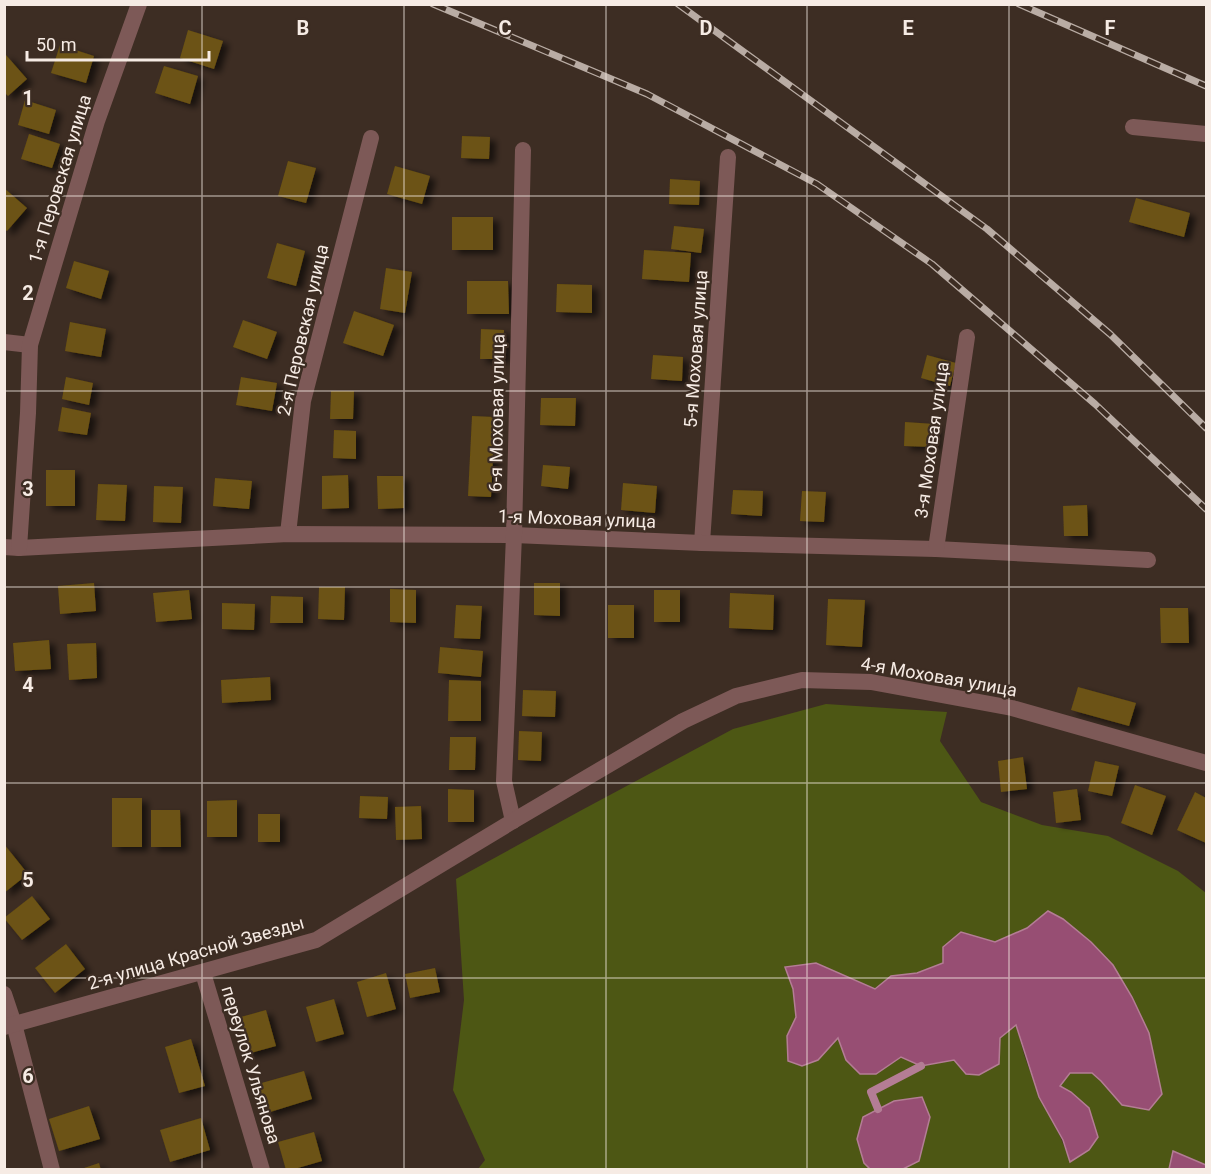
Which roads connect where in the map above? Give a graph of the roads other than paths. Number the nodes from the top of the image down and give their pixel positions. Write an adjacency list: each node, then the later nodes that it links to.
1 (139, 4): 9 (street, 1-я Перовская улица)
2 (1133, 127): 3 (street)
3 (1206, 134)
4 (371, 138): 10 (street, 2-я Перовская улица)
5 (523, 150): 11 (street, 6-я Моховая улица)
6 (728, 157): 12 (street, 5-я Моховая улица)
7 (967, 337): 14 (street, 3-я Моховая улица)
8 (4, 342): 9 (street)
9 (30, 345): 13 (street, 1-я Перовская улица)
10 (288, 534): 11 (street, 1-я Моховая улица); 13 (street, 1-я Моховая улица)
11 (514, 535): 12 (street, 1-я Моховая улица); 17 (street, 6-я Моховая улица)
12 (702, 543): 14 (street, 1-я Моховая улица)
13 (12, 547)
14 (936, 549): 15 (street, 1-я Моховая улица)
15 (1148, 560)
16 (1206, 763): 17 (street, 4-я Моховая улица)
17 (513, 821): 18 (street, 2-я улица Красной Звезды)
18 (203, 973): 20 (street, 2-я улица Красной Звезды); 22 (street, переулок Ульянова)
19 (4, 994): 20 (street)
20 (9, 1026): 21 (street)
21 (52, 1170)
22 (262, 1170)

